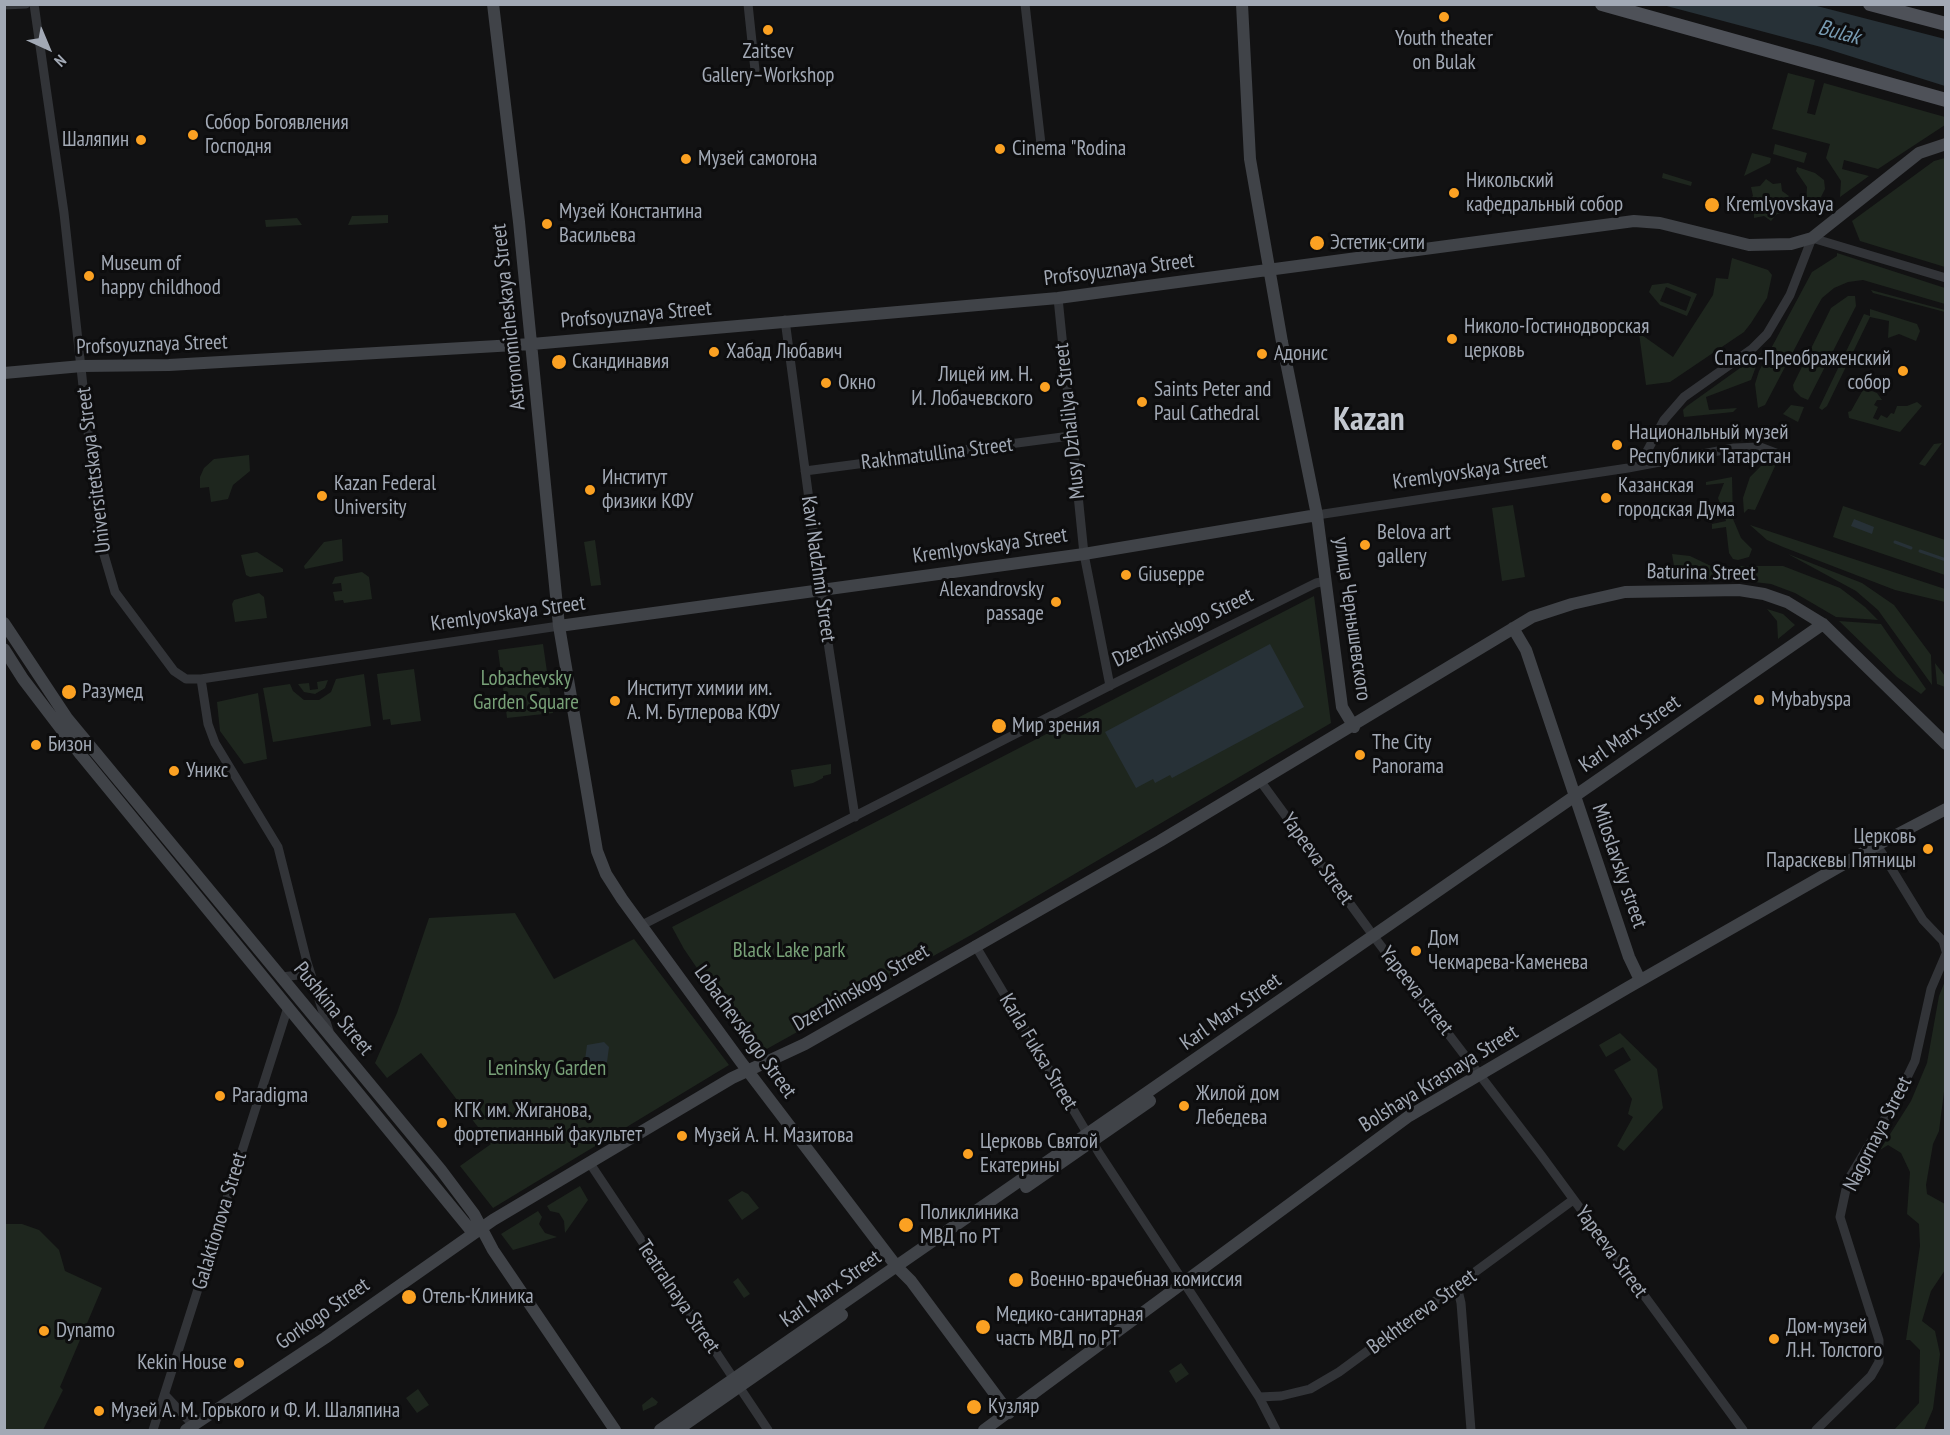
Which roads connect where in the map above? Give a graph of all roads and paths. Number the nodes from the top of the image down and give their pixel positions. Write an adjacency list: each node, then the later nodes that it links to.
1 (26, 4): 9 (street)
2 (34, 4): 21 (street, Universitetskaya Street)
3 (493, 4): 20 (main road, Astronomicheskaya Street)
4 (748, 4): 11 (street)
5 (1025, 4): 13 (street)
6 (1242, 4): 16 (main road)
7 (1602, 4): 12 (main road)
8 (1870, 4): 10 (main road)
9 (4, 5)
10 (1946, 24)
11 (755, 70)
12 (1946, 100)
13 (1041, 144)
14 (1946, 144): 15 (main road)
15 (1812, 238): 16 (main road, Profsoyuznaya Street); 17 (street); 25 (street)
16 (1269, 271): 18 (main road, Profsoyuznaya Street); 27 (main road, улица Чернышевского)
17 (1946, 278)
18 (1058, 298): 19 (main road, Profsoyuznaya Street); 23 (street, Musy Dzhalilya Street)
19 (785, 320): 20 (main road, Profsoyuznaya Street); 26 (street, Kavi Nadzhmi Street)
20 (532, 344): 21 (main road, Profsoyuznaya Street); 32 (main road, Astronomicheskaya Street)
21 (82, 366): 22 (main road, Profsoyuznaya Street); 36 (street, Universitetskaya Street)
22 (4, 373)
23 (1070, 436): 26 (street, Rakhmatullina Street); 28 (street, Musy Dzhalilya Street)
24 (1781, 455): 25 (street, Kremlyovskaya Street)
25 (1639, 466): 27 (street, Kremlyovskaya Street)
26 (804, 471): 30 (street, Kavi Nadzhmi Street)
27 (1317, 515): 28 (main road, Kremlyovskaya Street); 29 (main road, улица Чернышевского)
28 (1084, 554): 30 (main road, Kremlyovskaya Street); 37 (street, Musy Dzhalilya Street)
29 (1326, 581): 37 (street, Dzerzhinskogo Street); 38 (main road, улица Чернышевского)
30 (821, 588): 32 (main road, Kremlyovskaya Street); 43 (street, Kavi Nadzhmi Street)
31 (4, 623): 50 (main road, Pushkina Street)
32 (560, 626): 36 (street, Kremlyovskaya Street); 45 (main road, Lobachevskogo Street)
33 (1825, 626): 34 (main road, Baturina Street); 39 (main road, Baturina Street); 41 (main road, Karl Marx Street)
34 (1513, 628): 38 (main road); 41 (main road, Miloslavsky street)
35 (4, 649): 52 (main road, Pushkina Street)
36 (201, 679): 49 (street)
37 (1110, 686): 43 (street, Dzerzhinskogo Street)
38 (1354, 727): 40 (main road, Dzerzhinskogo Street)
39 (1946, 744)
40 (1261, 782): 46 (street, Yapeeva Street); 47 (main road, Dzerzhinskogo Street)
41 (1575, 799): 46 (main road, Karl Marx Street); 51 (main road, Miloslavsky street)
42 (1946, 809): 44 (main road, Bolshaya Krasnaya Street)
43 (855, 817): 45 (street, Dzerzhinskogo Street)
44 (1877, 845): 48 (street, Nagornaya Street); 51 (main road, Bolshaya Krasnaya Street)
45 (642, 925): 54 (main road, Lobachevskogo Street)
46 (1376, 939): 55 (street, Yapeeva street); 56 (main road, Karl Marx Street)
47 (975, 945): 54 (main road, Dzerzhinskogo Street); 56 (street, Karla Fuksa Street)
48 (1946, 952): 77 (street, Nagornaya Street)
49 (307, 962): 50 (street); 53 (street)
50 (282, 977): 53 (main road, Pushkina Street)
51 (1640, 980): 55 (main road, Bolshaya Krasnaya Street)
52 (288, 1007): 59 (main road, Pushkina Street); 64 (street, Galaktionova Street)
53 (331, 1036): 59 (main road, Pushkina Street)
54 (748, 1071): 57 (main road, Dzerzhinskogo Street); 60 (main road, Lobachevskogo Street)
55 (1479, 1075): 58 (street, Yapeeva Street); 61 (main road, Bolshaya Krasnaya Street)
56 (1090, 1138): 60 (main road, Karl Marx Street); 61 (street, Karla Fuksa Street)
57 (589, 1162): 59 (main road, Dzerzhinskogo Street); 63 (street, Teatralnaya Street)
58 (1573, 1200): 62 (street, Bekhtereva Street); 76 (street, Yapeeva Street)
59 (477, 1230): 67 (main road, Gorkogo Street); 69 (main road, Pushkina Street)
60 (900, 1270): 63 (main road, Karl Marx Street); 66 (main road, Lobachevskogo Street)
61 (1185, 1282): 65 (street, Karla Fuksa Street); 66 (main road, Bolshaya Krasnaya Street)
62 (1456, 1286): 65 (street, Bekhtereva Street); 75 (street)
63 (737, 1383): 70 (main road, Karl Marx Street); 71 (main road, Karl Marx Street); 72 (street, Teatralnaya Street)
64 (165, 1395): 67 (street); 68 (street, Galaktionova Street)
65 (1259, 1397): 74 (street, Karla Fuksa Street)
66 (1009, 1413): 73 (main road, Bolshaya Krasnaya Street)
67 (192, 1429)
68 (153, 1431)
69 (615, 1431)
70 (660, 1431)
71 (677, 1431)
72 (768, 1431)
73 (984, 1431)
74 (1276, 1431)
75 (1471, 1431)
76 (1743, 1431)
77 (1816, 1431)

